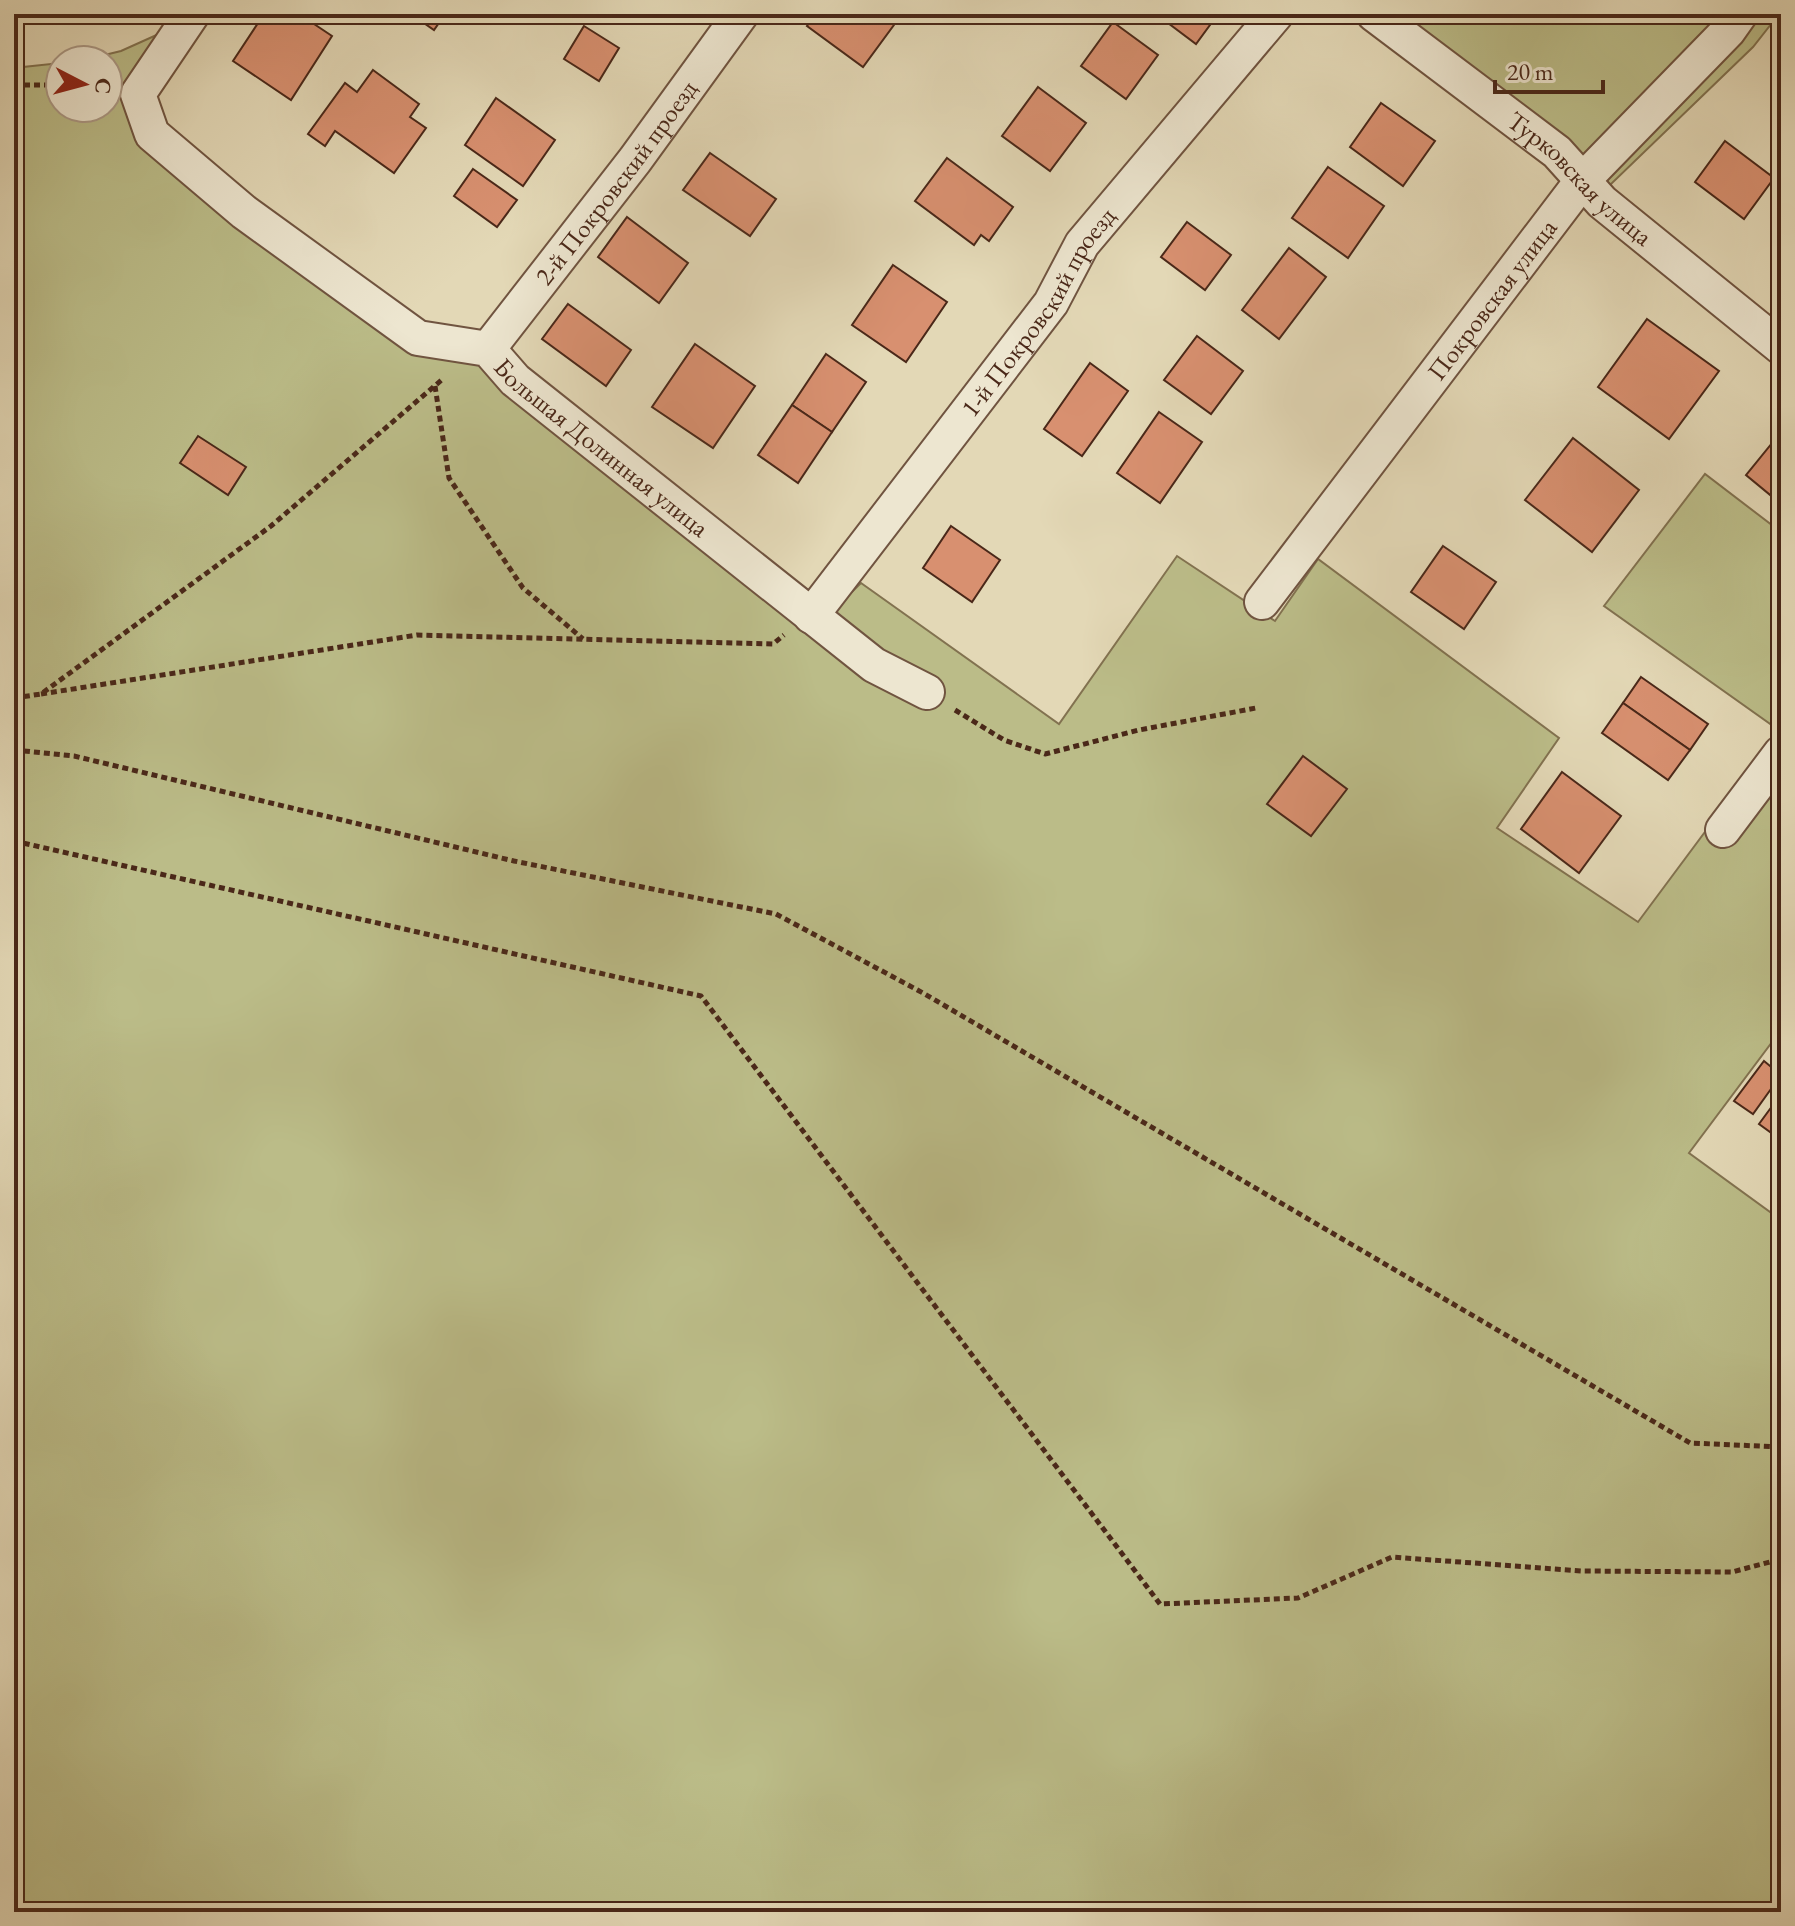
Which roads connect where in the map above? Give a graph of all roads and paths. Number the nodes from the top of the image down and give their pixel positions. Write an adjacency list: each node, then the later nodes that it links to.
1 (192, 14): 10 (street, Большая Долинная улица)
2 (741, 14): 10 (street, 2-й Покровский проезд)
3 (1276, 14): 13 (street, 1-й Покровский проезд)
4 (1374, 14): 8 (street, Турковская улица)
5 (1740, 14): 8 (street, Покровская улица)
6 (14, 85): 7 (path)
7 (44, 85)
8 (1582, 181): 9 (street, Турковская улица); 12 (street, Покровская улица)
9 (1781, 347)
10 (488, 349): 11 (path); 13 (street, Большая Долинная улица)
11 (435, 385): 14 (path); 16 (path)
12 (1262, 602)
13 (811, 616): 14 (path); 15 (street, Большая Долинная улица)
14 (583, 639): 16 (path)
15 (927, 692): 18 (path)
16 (41, 694): 17 (path)
17 (14, 698)
18 (1256, 708)
19 (14, 750): 23 (path)
20 (1781, 753): 21 (street)
21 (1723, 830)
22 (14, 841): 24 (path)
23 (1781, 1447)
24 (1781, 1559)

